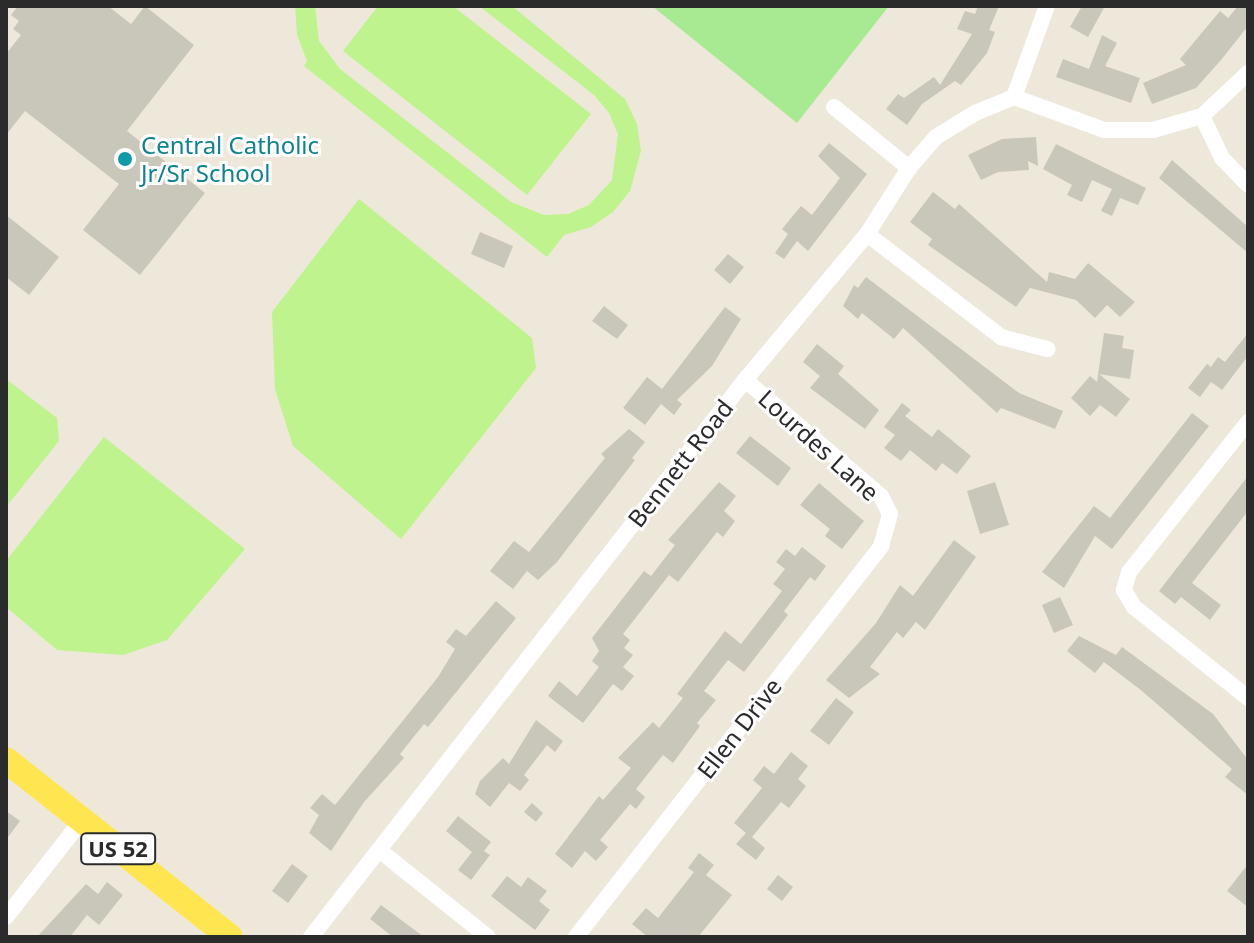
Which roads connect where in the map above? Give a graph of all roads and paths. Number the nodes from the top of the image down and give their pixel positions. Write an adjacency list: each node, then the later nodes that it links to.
1 (1047, 6): 3 (street)
2 (1248, 73): 5 (street)
3 (1014, 97): 5 (street); 6 (street, Bennett Road)
4 (834, 107): 6 (street)
5 (1202, 116): 7 (street)
6 (909, 168): 8 (street, Bennett Road)
7 (1248, 185)
8 (867, 234): 9 (street); 10 (street, Bennett Road)
9 (1047, 349)
10 (745, 380): 12 (street, Lourdes Lane); 16 (street, Bennett Road)
11 (1248, 422): 13 (street)
12 (890, 514): 21 (street, Ellen Drive)
13 (1248, 698)
14 (6, 760): 15 (main road, US 52)
15 (82, 820): 17 (street); 18 (main road, US 52)
16 (379, 850): 19 (street, Bennett Road); 20 (street)
17 (6, 917)
18 (230, 937)
19 (311, 937)
20 (488, 937)
21 (576, 937)

